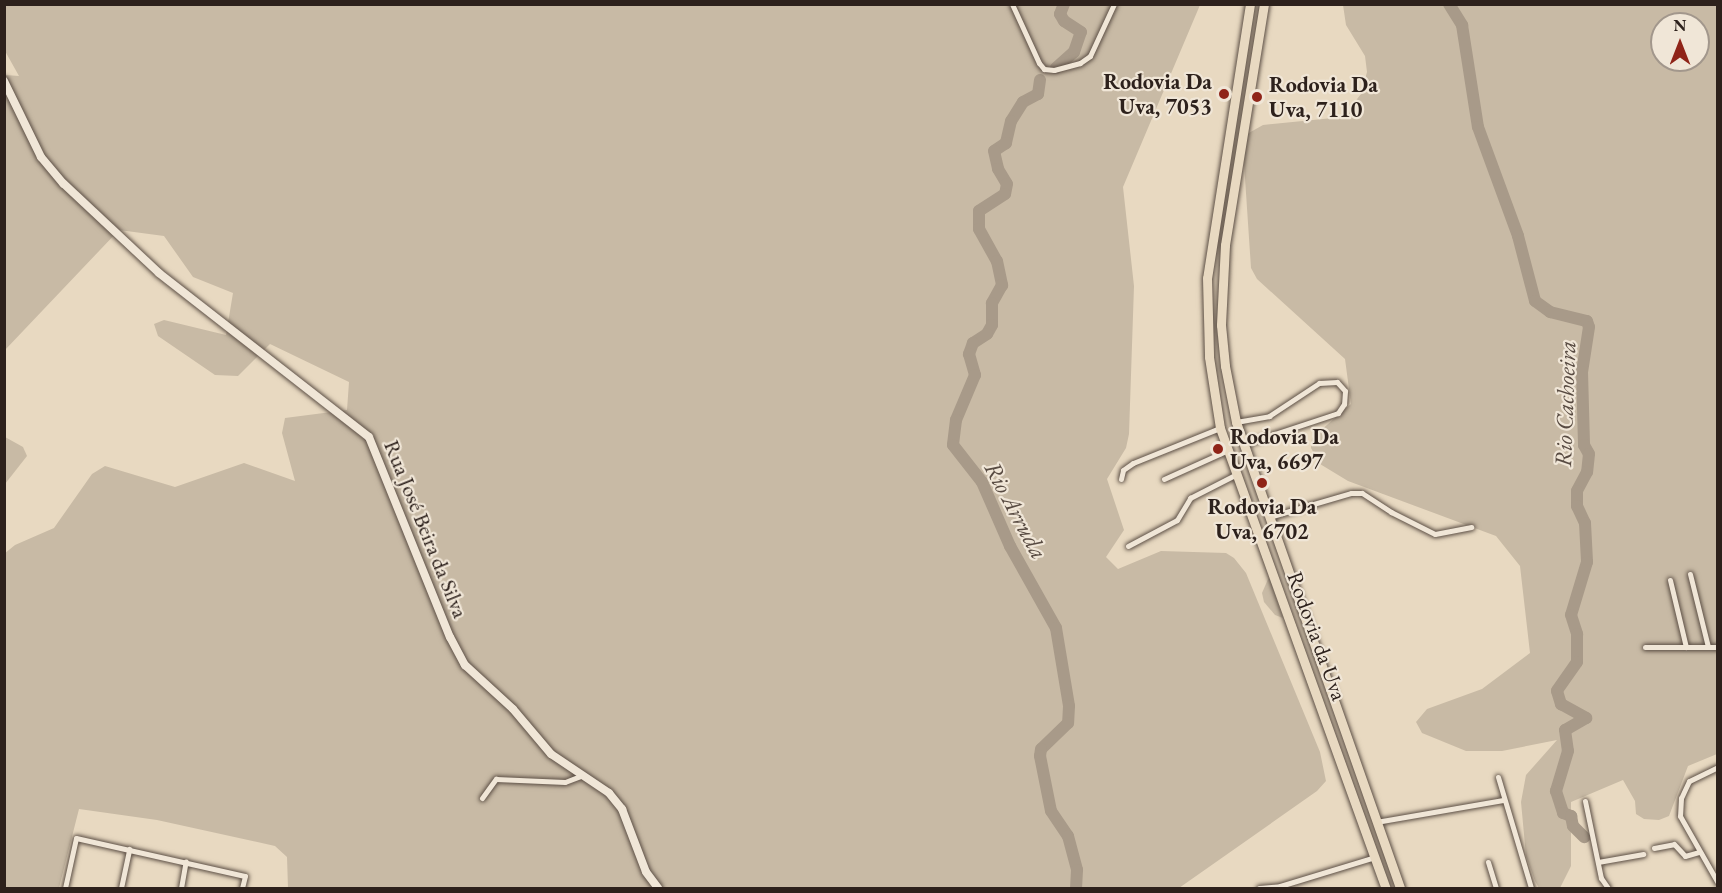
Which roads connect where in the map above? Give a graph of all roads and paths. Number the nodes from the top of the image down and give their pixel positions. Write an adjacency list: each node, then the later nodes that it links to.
1 (1012, 4): 2 (street)
2 (1114, 4)
3 (1250, 4): 7 (main road, Rodovia da Uva)
4 (1264, 4): 6 (main road, Rodovia da Uva)
5 (4, 81): 23 (street, Rua José Beira da Silva)
6 (1236, 422): 8 (main road, Rodovia da Uva); 8 (street)
7 (1220, 428): 9 (main road, Rodovia da Uva); 11 (street)
8 (1244, 444): 13 (main road, Rodovia da Uva)
9 (1226, 451): 10 (main road, Rodovia da Uva); 12 (street)
10 (1235, 475): 15 (street); 33 (main road, Rodovia da Uva)
11 (1121, 479)
12 (1164, 479)
13 (1269, 517): 14 (street); 28 (main road, Rodovia da Uva)
14 (1471, 527)
15 (1128, 546)
16 (1690, 574): 20 (street)
17 (1670, 580): 19 (street)
18 (1645, 647): 19 (street)
19 (1686, 647): 20 (street)
20 (1708, 647): 21 (street)
21 (1718, 647)
22 (1718, 767): 31 (street)
23 (581, 776): 25 (street); 42 (street, Rua José Beira da Silva)
24 (1498, 777): 26 (street)
25 (482, 798)
26 (1503, 800): 28 (street); 47 (street)
27 (1585, 801): 36 (street)
28 (1376, 822): 45 (main road, Rodovia da Uva)
29 (1654, 848): 31 (street)
30 (129, 849): 34 (street); 38 (street); 39 (street)
31 (1699, 852): 37 (street)
32 (1643, 854): 36 (street)
33 (1375, 857): 43 (street); 44 (main road, Rodovia da Uva)
34 (186, 861): 40 (street); 41 (street)
35 (1488, 862): 46 (street)
36 (1598, 862): 48 (street)
37 (1718, 883)
38 (65, 888)
39 (121, 888)
40 (181, 888)
41 (242, 888)
42 (658, 888)
43 (1259, 888)
44 (1386, 888)
45 (1400, 888)
46 (1496, 888)
47 (1531, 888)
48 (1608, 888)

